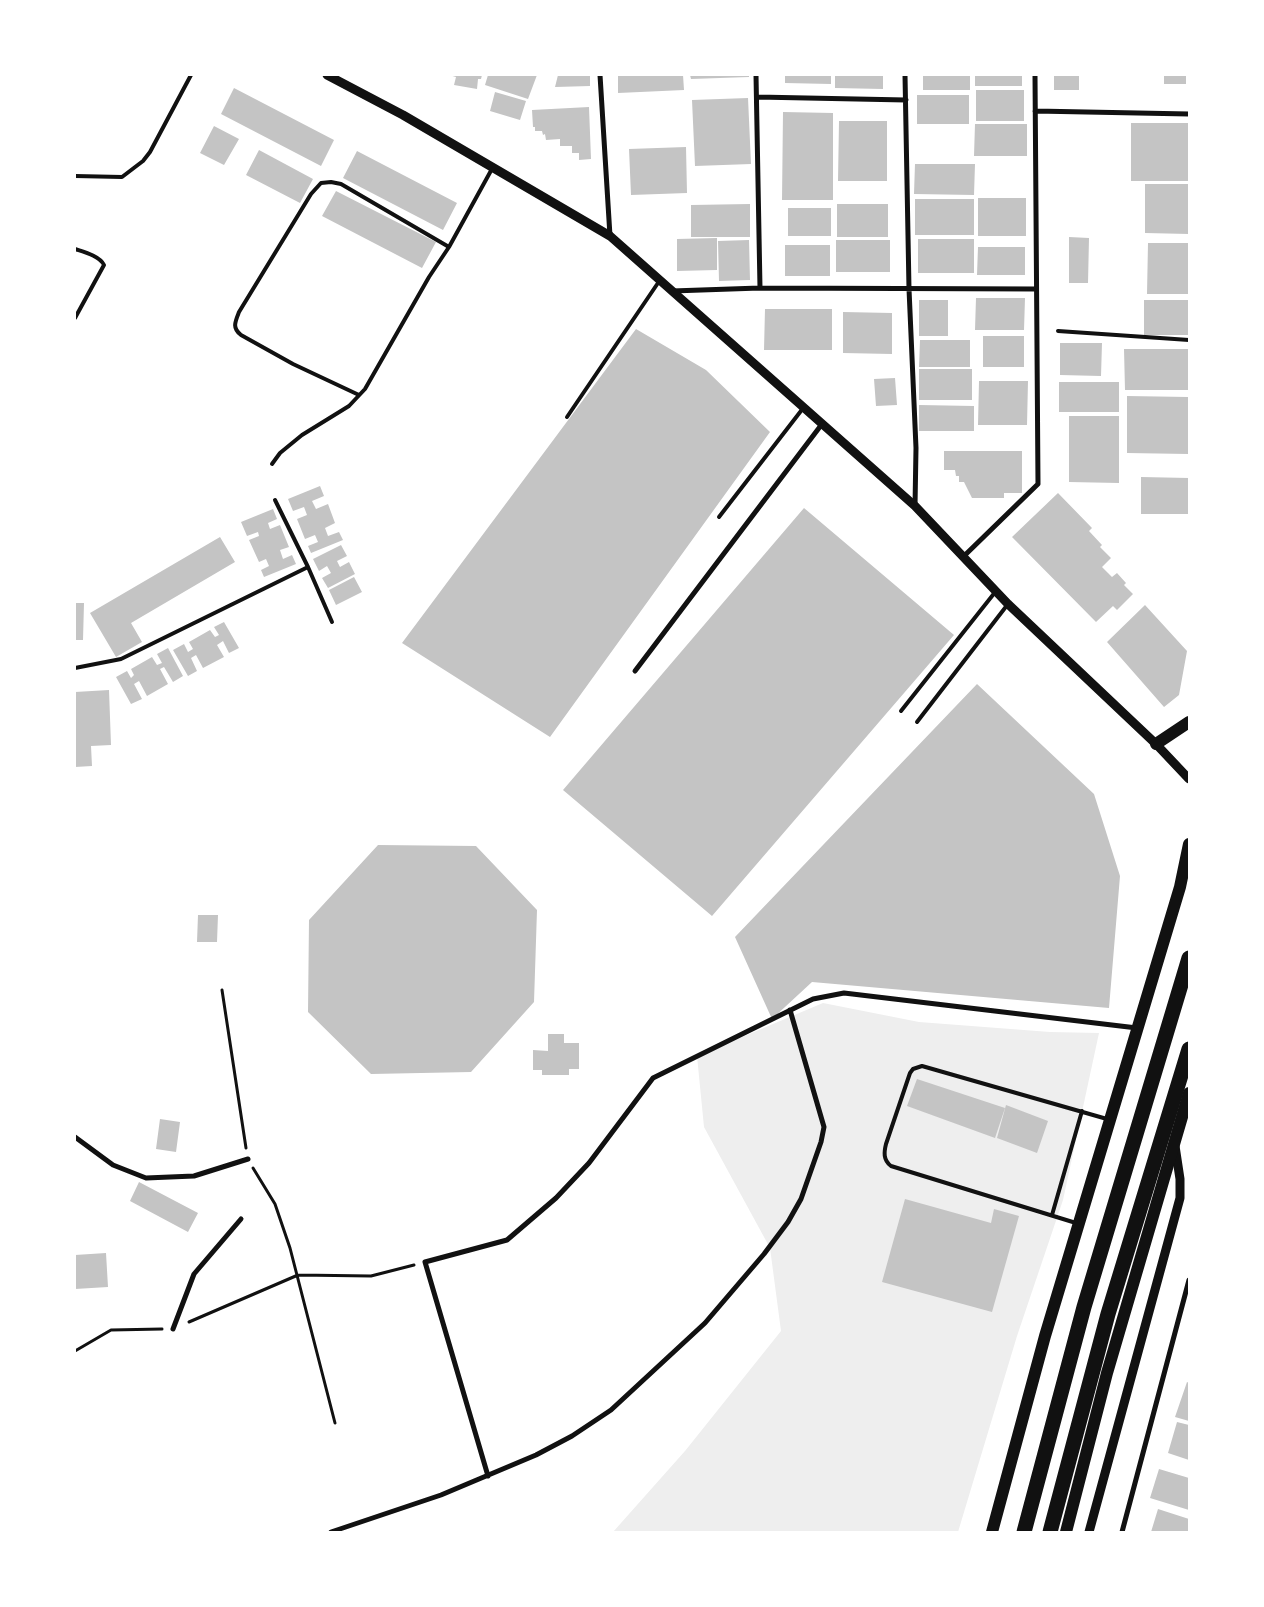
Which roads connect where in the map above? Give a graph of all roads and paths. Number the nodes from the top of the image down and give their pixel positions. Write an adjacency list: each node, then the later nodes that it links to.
1 (191, 75): 12 (lane)
2 (327, 75): 11 (street)
3 (600, 75): 13 (street)
4 (756, 75): 7 (street)
5 (905, 75): 8 (street)
6 (1035, 75): 9 (street)
7 (757, 97): 8 (street); 17 (street)
8 (906, 100): 19 (street)
9 (1035, 111): 10 (street); 18 (street)
10 (1189, 114)
11 (493, 168): 13 (street); 14 (lane)
12 (75, 176)
13 (610, 236): 16 (street)
14 (449, 247): 24 (lane); 24 (lane)
15 (75, 249): 21 (lane)
16 (660, 280): 20 (street); 26 (lane)
17 (760, 288): 19 (street); 20 (street)
18 (1036, 288): 19 (street); 32 (street)
19 (910, 289): 30 (street)
20 (672, 291): 25 (street)
21 (75, 318)
22 (1058, 332): 23 (lane)
23 (1189, 340)
24 (359, 395): 28 (lane)
25 (804, 407): 27 (street); 31 (lane)
26 (567, 417)
27 (822, 424): 30 (street); 38 (street)
28 (272, 464)
29 (275, 500): 33 (lane)
30 (915, 506): 32 (street)
31 (718, 517)
32 (963, 557): 34 (street)
33 (308, 567): 36 (lane); 37 (lane)
34 (996, 591): 35 (street); 39 (lane)
35 (1008, 604): 40 (lane); 42 (street)
36 (332, 622)
37 (75, 668)
38 (635, 671)
39 (901, 712)
40 (917, 722)
41 (1189, 722): 42 (main road)
42 (1156, 744): 43 (street)
43 (1189, 779)
44 (1189, 844): 45 (main road)
45 (1184, 886): 49 (main road)
46 (1189, 958): 69 (highway)
47 (222, 990): 56 (path)
48 (790, 1010): 49 (street); 60 (street); 66 (street)
49 (1138, 1028): 53 (main road)
50 (1189, 1049): 70 (highway)
51 (1189, 1093): 55 (main road)
52 (1082, 1111): 53 (lane); 57 (lane); 57 (lane)
53 (1110, 1119): 59 (main road)
54 (75, 1137): 56 (street)
55 (1175, 1144): 71 (main road); 72 (street)
56 (248, 1159): 61 (path)
57 (1052, 1215): 59 (lane)
58 (241, 1219): 63 (street)
59 (1078, 1224): 68 (main road)
60 (424, 1262): 61 (path); 66 (street)
61 (298, 1276): 63 (path); 65 (path)
62 (1189, 1280): 73 (street)
63 (173, 1329): 64 (path)
64 (75, 1351)
65 (335, 1423)
66 (488, 1476): 67 (street)
67 (331, 1532)
68 (992, 1532)
69 (1024, 1532)
70 (1050, 1532)
71 (1066, 1532)
72 (1089, 1532)
73 (1122, 1532)

